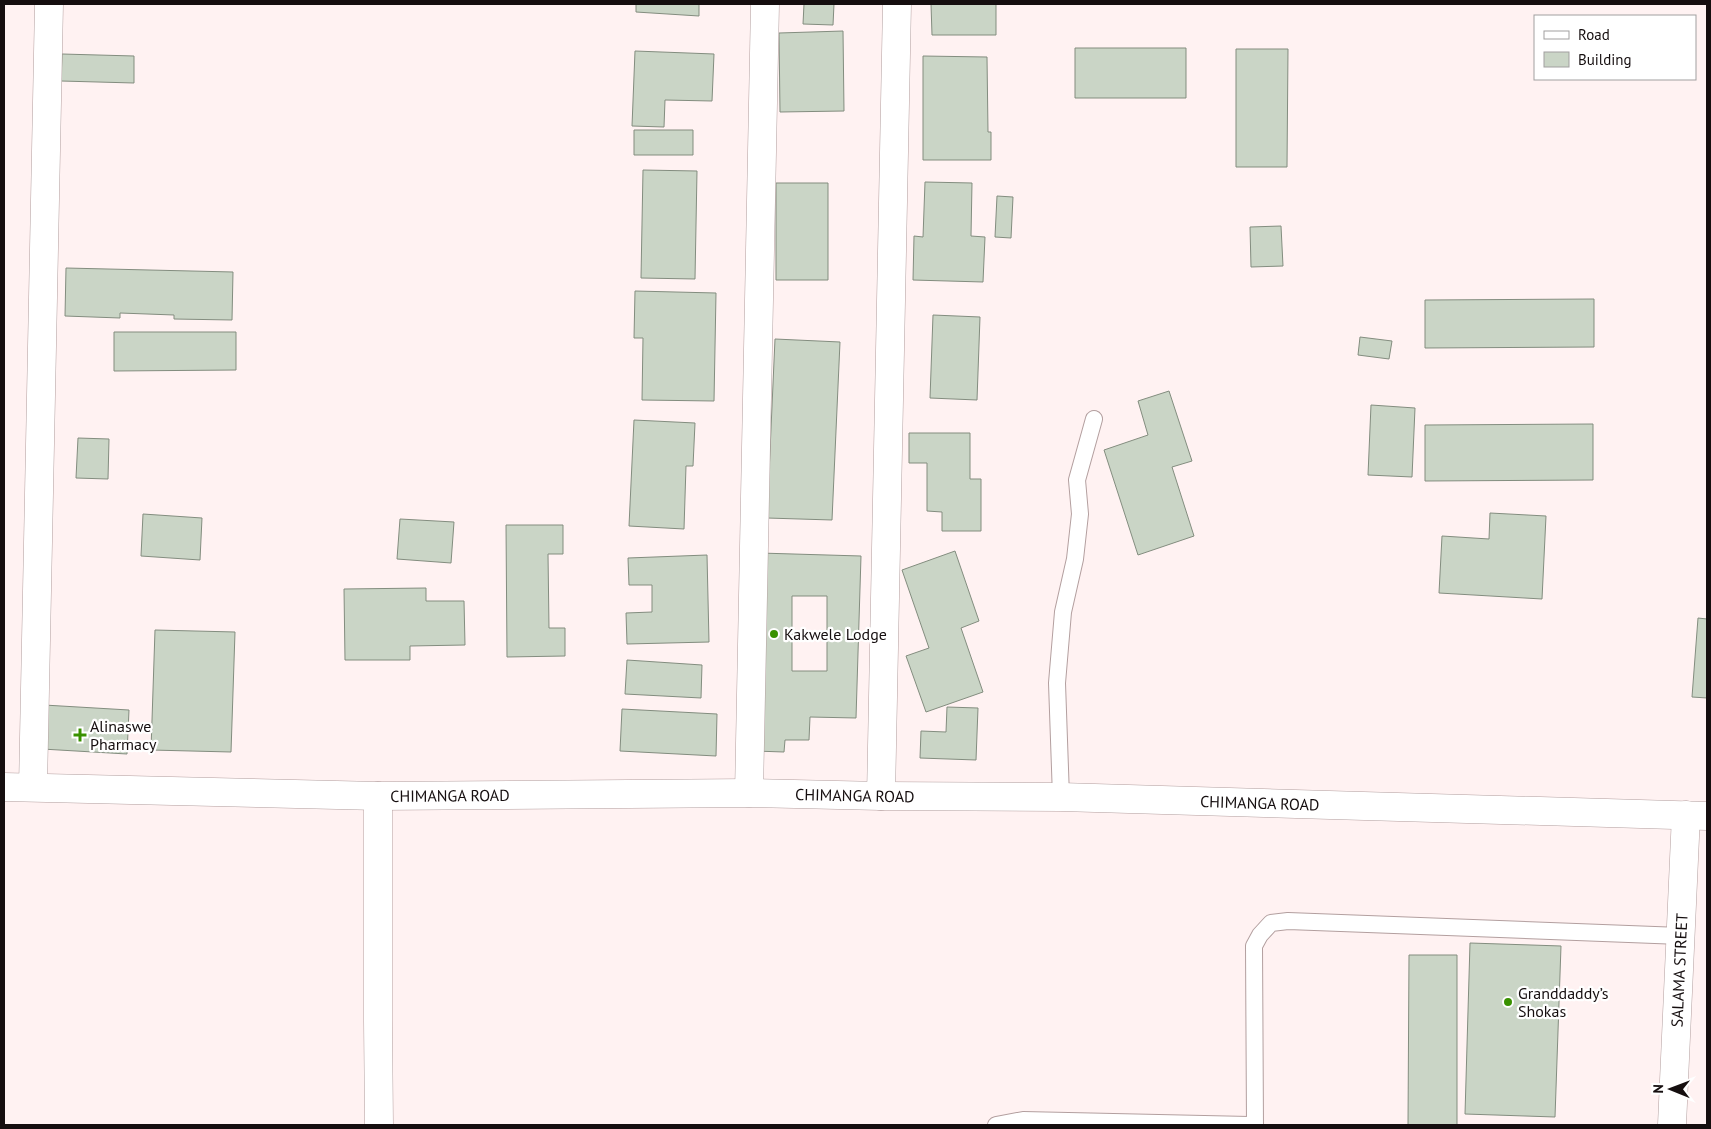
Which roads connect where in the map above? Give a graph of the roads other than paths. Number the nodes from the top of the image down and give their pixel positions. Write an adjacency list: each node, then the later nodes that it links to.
1 (49, 4): 6 (street)
2 (765, 4): 7 (street)
3 (897, 4): 9 (street)
4 (1094, 419): 10 (lane)
5 (4, 787): 6 (street, CHIMANGA ROAD)
6 (33, 787): 8 (street, CHIMANGA ROAD)
7 (749, 793): 8 (street, CHIMANGA ROAD); 9 (street, CHIMANGA ROAD)
8 (378, 796): 13 (street)
9 (881, 796): 10 (street, CHIMANGA ROAD)
10 (1061, 797): 11 (street, CHIMANGA ROAD)
11 (1697, 816): 12 (street, SALAMA STREET)
12 (1681, 936): 16 (lane); 17 (street, SALAMA STREET)
13 (379, 1125)
14 (996, 1125): 15 (lane)
15 (1249, 1125)
16 (1255, 1125)
17 (1672, 1125)

